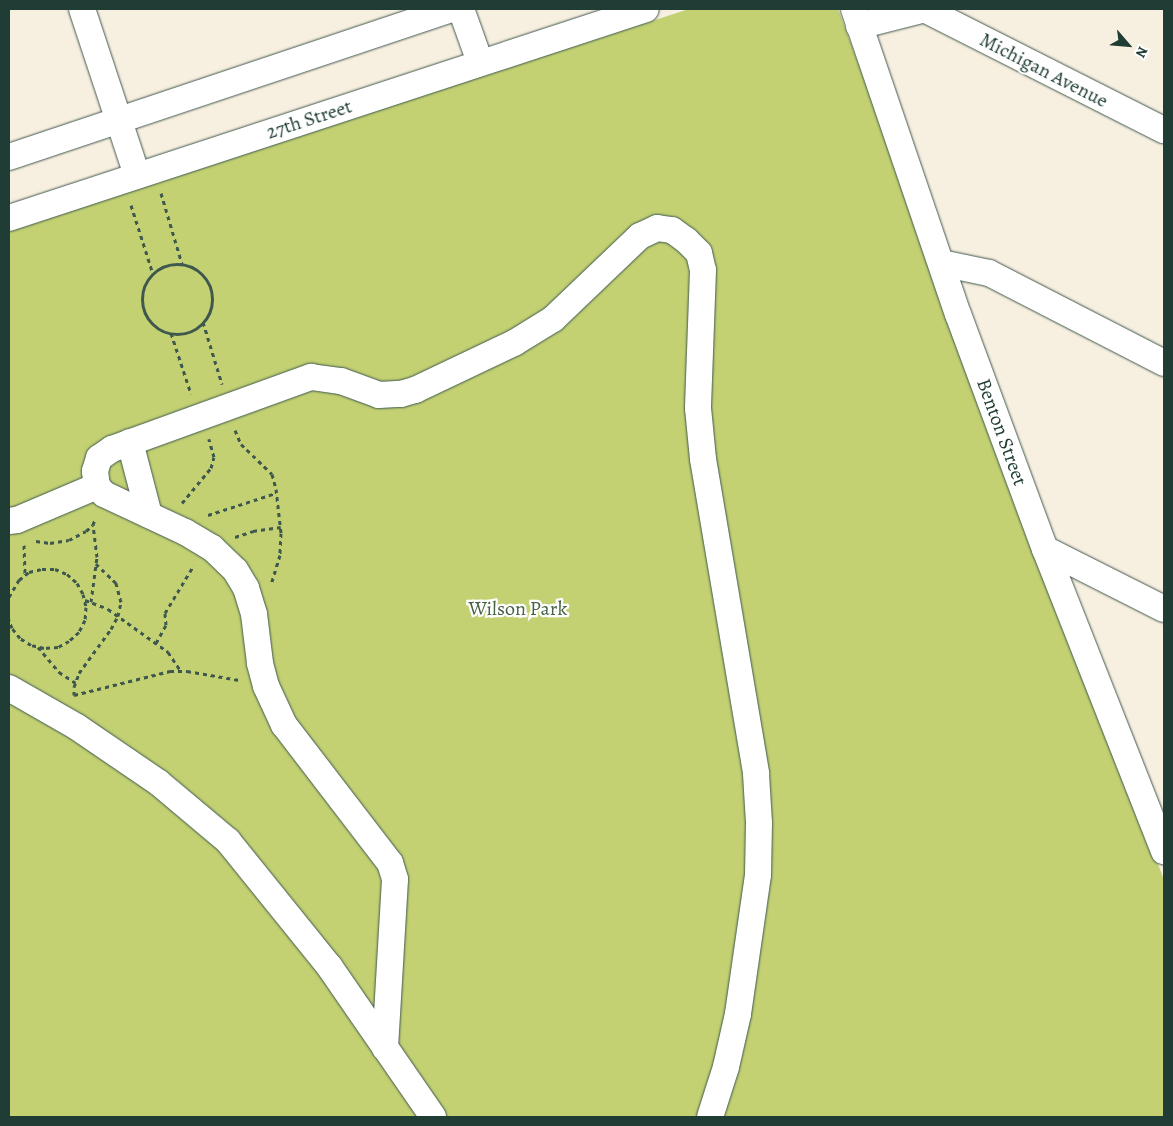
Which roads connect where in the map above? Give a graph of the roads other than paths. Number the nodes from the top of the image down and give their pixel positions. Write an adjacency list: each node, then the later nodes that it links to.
1 (82, 9): 8 (street)
2 (451, 9): 8 (street)
3 (461, 9): 7 (street)
4 (646, 9): 7 (street, 27th Street)
5 (924, 9): 6 (street); 9 (street, Michigan Avenue)
6 (857, 18): 13 (street, Benton Street)
7 (480, 62): 11 (street, 27th Street)
8 (119, 120): 10 (street); 11 (street)
9 (1164, 130)
10 (9, 157)
11 (138, 175): 12 (street, 27th Street)
12 (9, 218)
13 (941, 263): 14 (street); 19 (street, Benton Street)
14 (1164, 363)
15 (130, 442): 16 (street); 17 (street); 25 (street)
16 (97, 486): 17 (street); 18 (street)
17 (149, 515): 23 (street)
18 (16, 529)
19 (1045, 549): 20 (street); 22 (street, Benton Street)
20 (1164, 609)
21 (9, 688): 23 (street)
22 (1164, 851)
23 (386, 1048): 24 (street)
24 (433, 1117)
25 (710, 1117)

